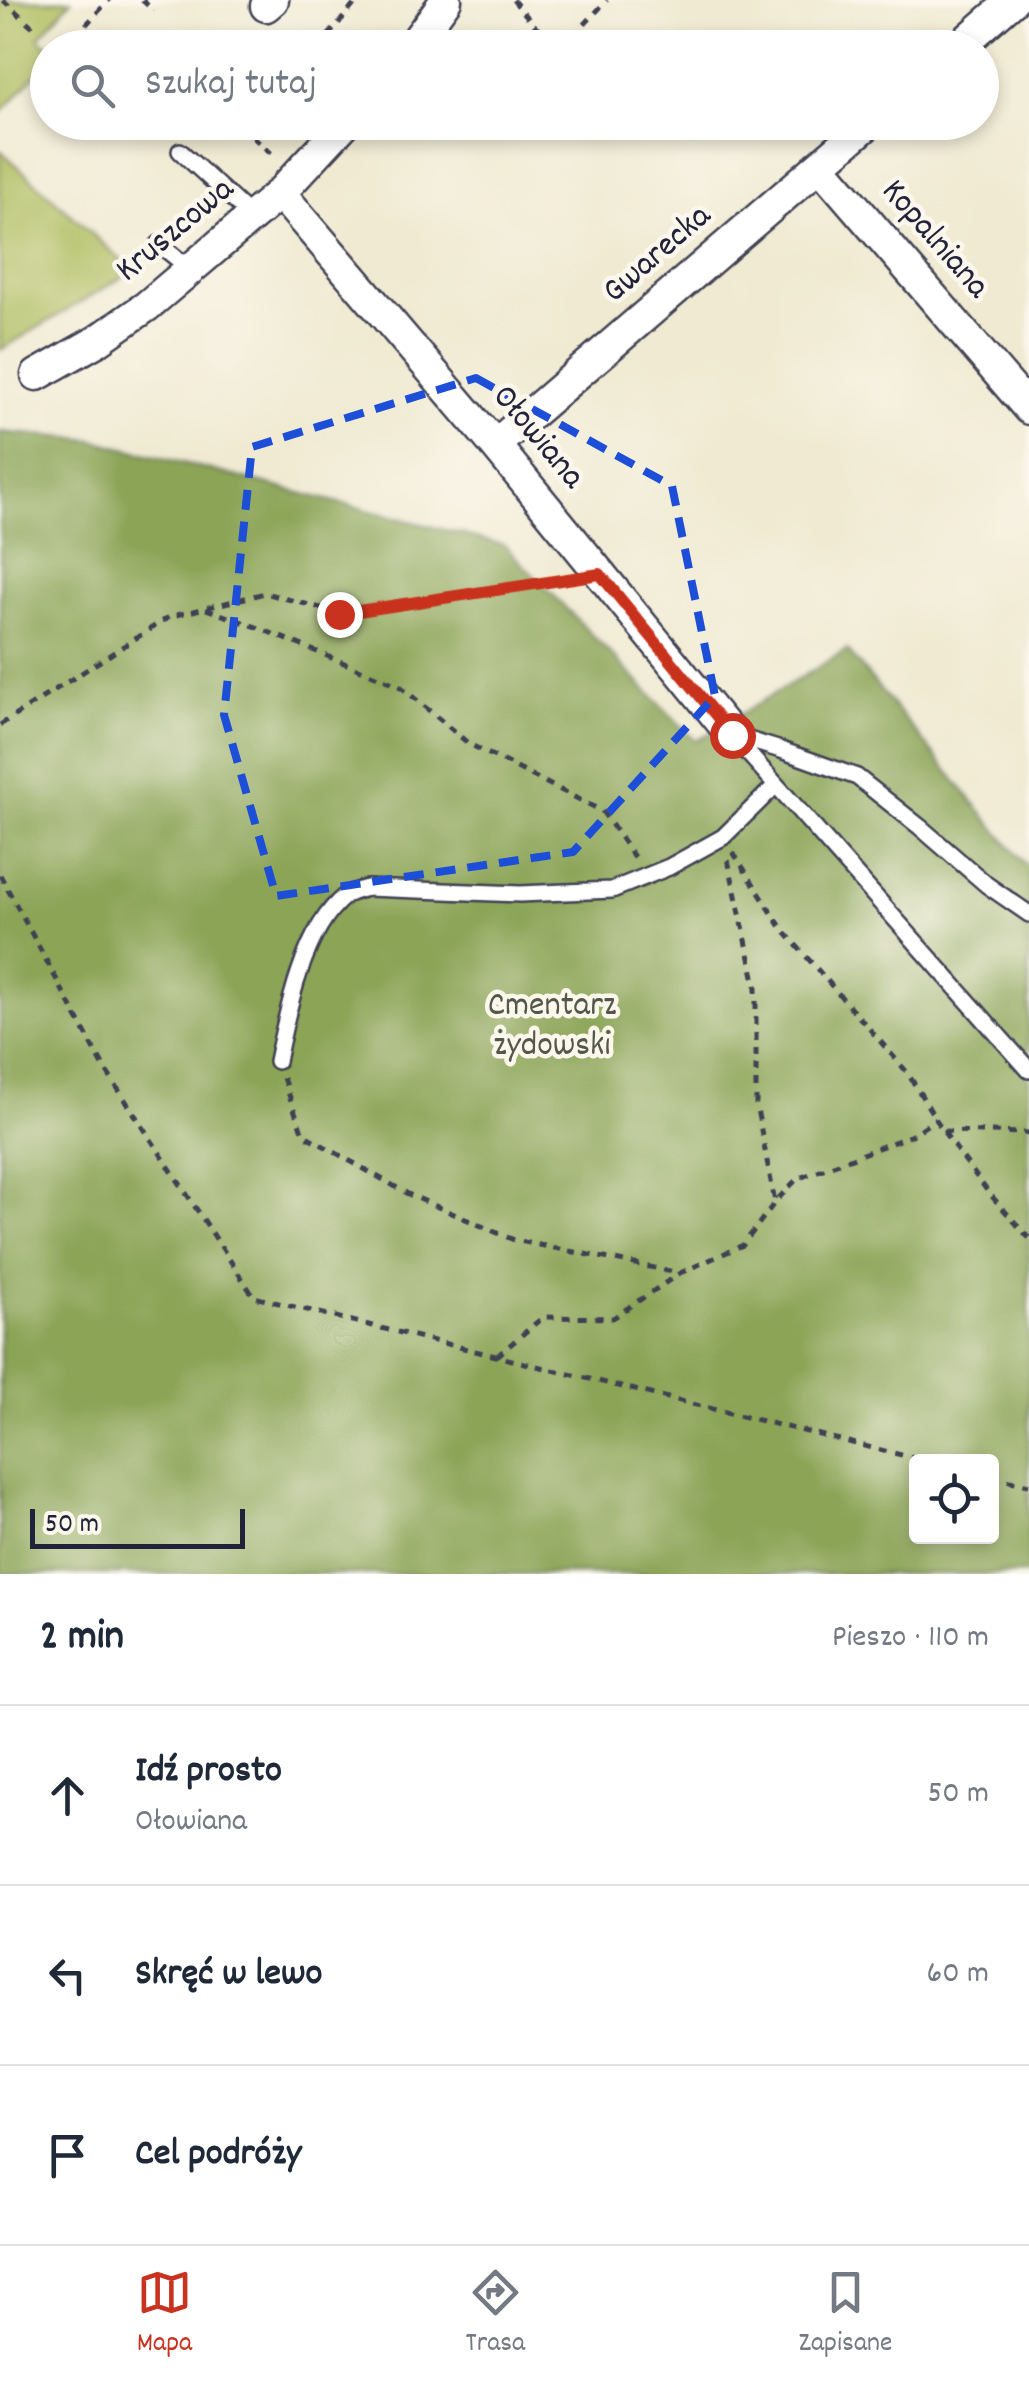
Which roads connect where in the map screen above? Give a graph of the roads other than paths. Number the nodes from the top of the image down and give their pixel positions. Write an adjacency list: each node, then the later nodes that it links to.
1 (446, 0): 3 (street)
2 (1013, 0): 4 (street)
3 (424, 30)
4 (979, 30)
5 (329, 140): 9 (street, Kruszcowa)
6 (850, 140): 8 (street, Gwarecka)
7 (180, 151): 10 (lane)
8 (820, 166): 14 (street, Kopalniana); 15 (street, Gwarecka)
9 (280, 192): 10 (street, Kruszcowa); 15 (street, Ołowiana)
10 (252, 217): 12 (street, Kruszcowa)
11 (159, 244): 12 (lane)
12 (190, 269): 13 (street, Kruszcowa)
13 (38, 375)
14 (1029, 409)
15 (495, 445): 16 (street, Ołowiana)
16 (732, 735): 17 (lane); 18 (lane)
17 (776, 785): 19 (lane); 20 (lane)
18 (1029, 914)
19 (277, 1061)
20 (1029, 1070)

